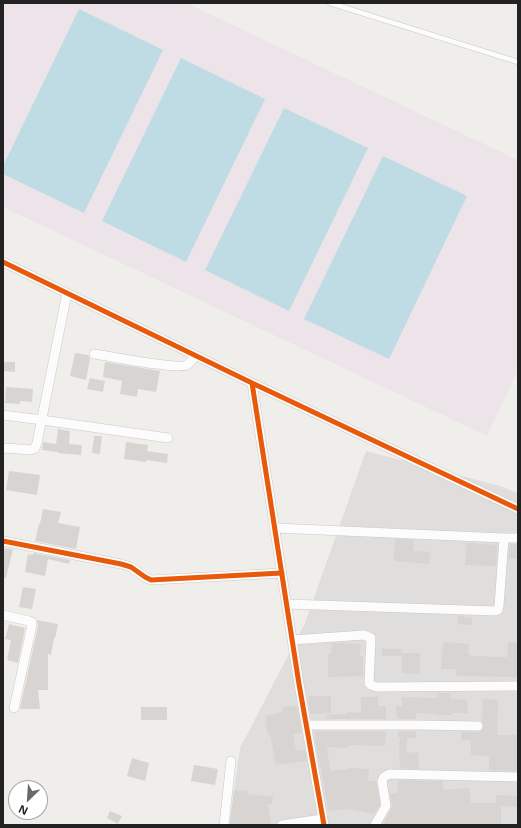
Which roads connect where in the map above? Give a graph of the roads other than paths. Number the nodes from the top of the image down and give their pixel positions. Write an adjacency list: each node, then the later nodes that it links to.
1 (330, 3): 2 (lane)
2 (518, 62)
3 (3, 262): 4 (street)
4 (67, 293): 6 (street); 9 (street)
5 (94, 354): 6 (street)
6 (196, 356): 7 (street)
7 (252, 383): 12 (street); 13 (street)
8 (3, 416): 9 (street)
9 (42, 420): 10 (street); 11 (street)
10 (168, 438)
11 (3, 449)
12 (518, 509)
13 (275, 528): 14 (street); 17 (street)
14 (504, 538): 15 (street); 18 (street)
15 (518, 538)
16 (3, 541): 17 (street)
17 (282, 573): 18 (street)
18 (287, 604): 20 (street)
19 (3, 615): 22 (street)
20 (292, 640): 21 (street); 23 (street)
21 (518, 686)
22 (14, 708)
23 (306, 725): 24 (street); 27 (street)
24 (478, 726)
25 (231, 761): 28 (street)
26 (518, 777): 30 (street)
27 (323, 822): 29 (street)
28 (224, 825)
29 (282, 825)
30 (375, 825)

